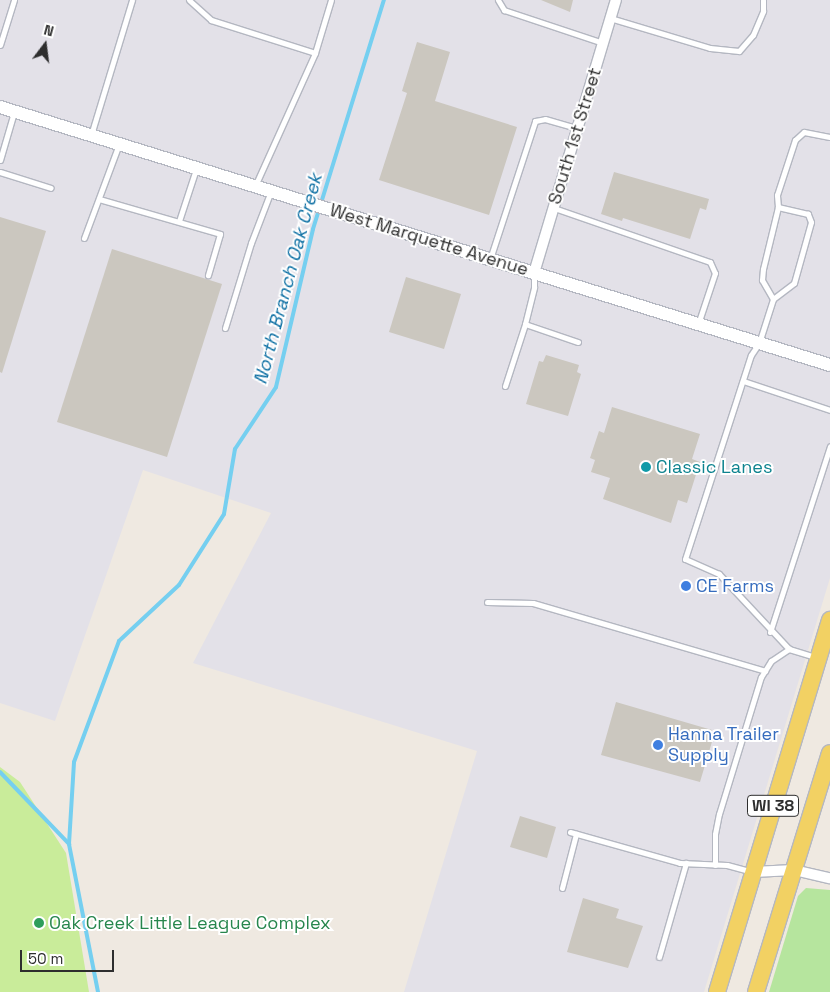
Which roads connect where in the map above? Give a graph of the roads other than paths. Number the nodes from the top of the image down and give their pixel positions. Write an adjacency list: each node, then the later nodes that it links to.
1 (14, 0): 10 (lane)
2 (132, 0): 15 (lane)
3 (189, 0): 11 (lane)
4 (331, 0): 11 (lane)
5 (498, 0): 9 (lane)
6 (616, 0): 8 (street, South 1st Street)
7 (763, 0): 8 (lane)
8 (610, 18): 9 (street, South 1st Street)
9 (603, 43): 14 (street, South 1st Street)
10 (0, 45)
11 (315, 52): 21 (lane)
12 (0, 107): 13 (street, West Marquette Avenue)
13 (14, 112): 15 (street, West Marquette Avenue); 18 (lane)
14 (577, 128): 26 (street, South 1st Street); 29 (lane)
15 (91, 135): 17 (street, West Marquette Avenue)
16 (830, 137): 25 (lane)
17 (119, 144): 19 (street, West Marquette Avenue); 24 (lane)
18 (0, 160)
19 (197, 168): 21 (street, West Marquette Avenue); 27 (lane)
20 (0, 172): 22 (lane)
21 (255, 186): 23 (street, West Marquette Avenue)
22 (51, 188)
23 (271, 191): 29 (street, West Marquette Avenue); 35 (lane)
24 (99, 199): 27 (lane); 28 (lane)
25 (778, 207): 32 (lane); 32 (lane)
26 (554, 208): 30 (street, South 1st Street); 34 (lane)
27 (179, 221): 31 (lane)
28 (84, 238)
29 (490, 259): 30 (street, West Marquette Avenue)
30 (534, 273): 33 (lane); 34 (street, West Marquette Avenue)
31 (208, 275)
32 (773, 299): 37 (lane)
33 (524, 324): 36 (lane); 40 (lane)
34 (698, 324): 37 (street, West Marquette Avenue)
35 (225, 328)
36 (578, 342)
37 (758, 343): 38 (street, West Marquette Avenue); 39 (lane)
38 (830, 365)
39 (743, 381): 41 (lane); 45 (lane)
40 (505, 386)
41 (830, 410)
42 (830, 446): 45 (lane)
43 (487, 602): 48 (lane)
44 (830, 620): 47 (main road, WI 38)
45 (770, 632): 46 (lane)
46 (789, 649): 47 (lane); 48 (lane)
47 (818, 658): 55 (main road, WI 38)
48 (765, 671): 53 (lane)
49 (830, 753): 54 (main road, WI 38)
50 (570, 832): 51 (lane)
51 (576, 834): 52 (lane); 57 (lane)
52 (686, 863): 53 (lane); 58 (lane)
53 (715, 865): 55 (lane)
54 (794, 870): 55 (street); 56 (street); 60 (main road, WI 38)
55 (753, 872): 59 (main road, WI 38)
56 (830, 878)
57 (562, 888)
58 (659, 956)
59 (716, 992)
60 (756, 992)

